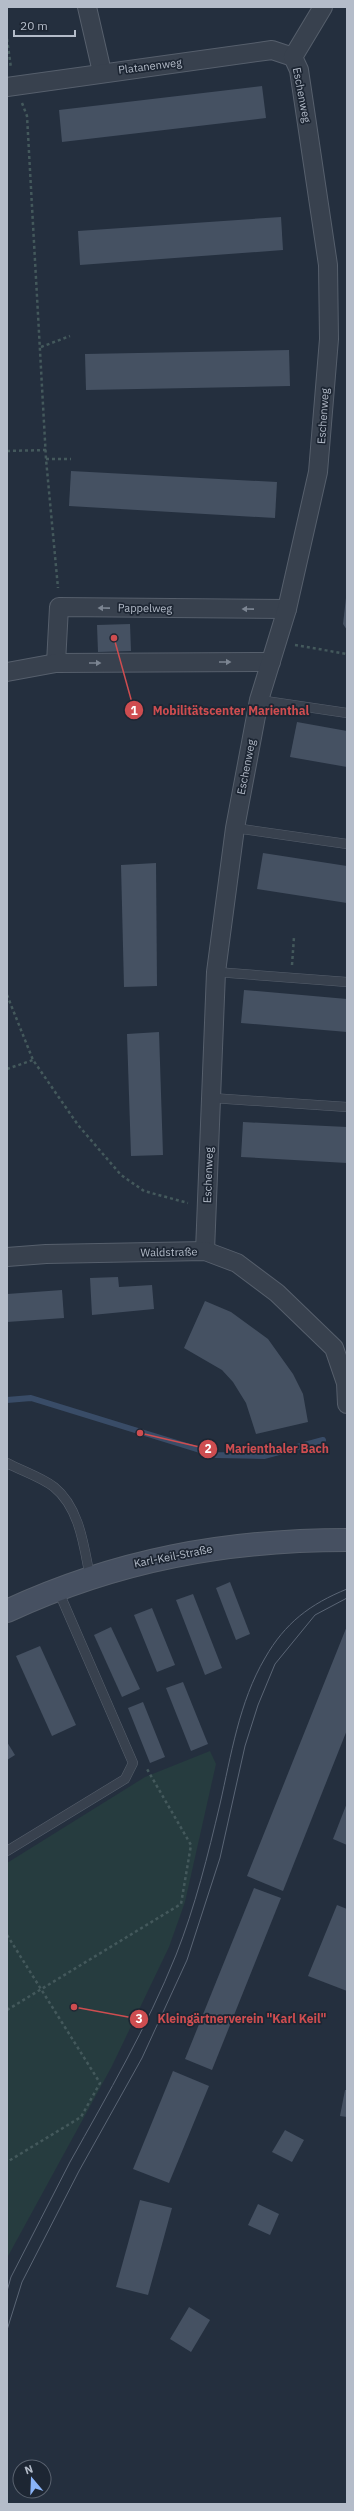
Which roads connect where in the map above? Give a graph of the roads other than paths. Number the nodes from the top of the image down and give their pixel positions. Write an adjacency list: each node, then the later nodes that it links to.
1 (87, 7): 4 (street)
2 (323, 7): 3 (street, Eschenweg)
3 (293, 57): 4 (street, Platanenweg); 6 (street, Eschenweg)
4 (102, 72): 5 (street, Platanenweg)
5 (12, 87)
6 (287, 609): 7 (street, Eschenweg); 8 (street, Pappelweg, one-way to 8)
7 (271, 662): 8 (street, one-way to 7); 10 (street, Eschenweg)
8 (56, 663): 9 (street)
9 (7, 672)
10 (259, 700): 11 (lane); 12 (street, Eschenweg)
11 (347, 713)
12 (235, 828): 13 (lane); 14 (street, Eschenweg)
13 (347, 844)
14 (216, 972): 15 (lane); 16 (street, Eschenweg)
15 (347, 982)
16 (212, 1098): 17 (lane); 18 (street, Eschenweg)
17 (347, 1106)
18 (205, 1252): 19 (street, Waldstraße); 20 (street, Waldstraße)
19 (7, 1257)
20 (347, 1404)
21 (7, 1463): 23 (lane)
22 (347, 1540): 23 (main road, Karl-Keil-Straße)
23 (90, 1578): 24 (main road, Karl-Keil-Straße)
24 (58, 1590): 25 (main road, Karl-Keil-Straße); 26 (lane)
25 (7, 1611)
26 (7, 1852)

